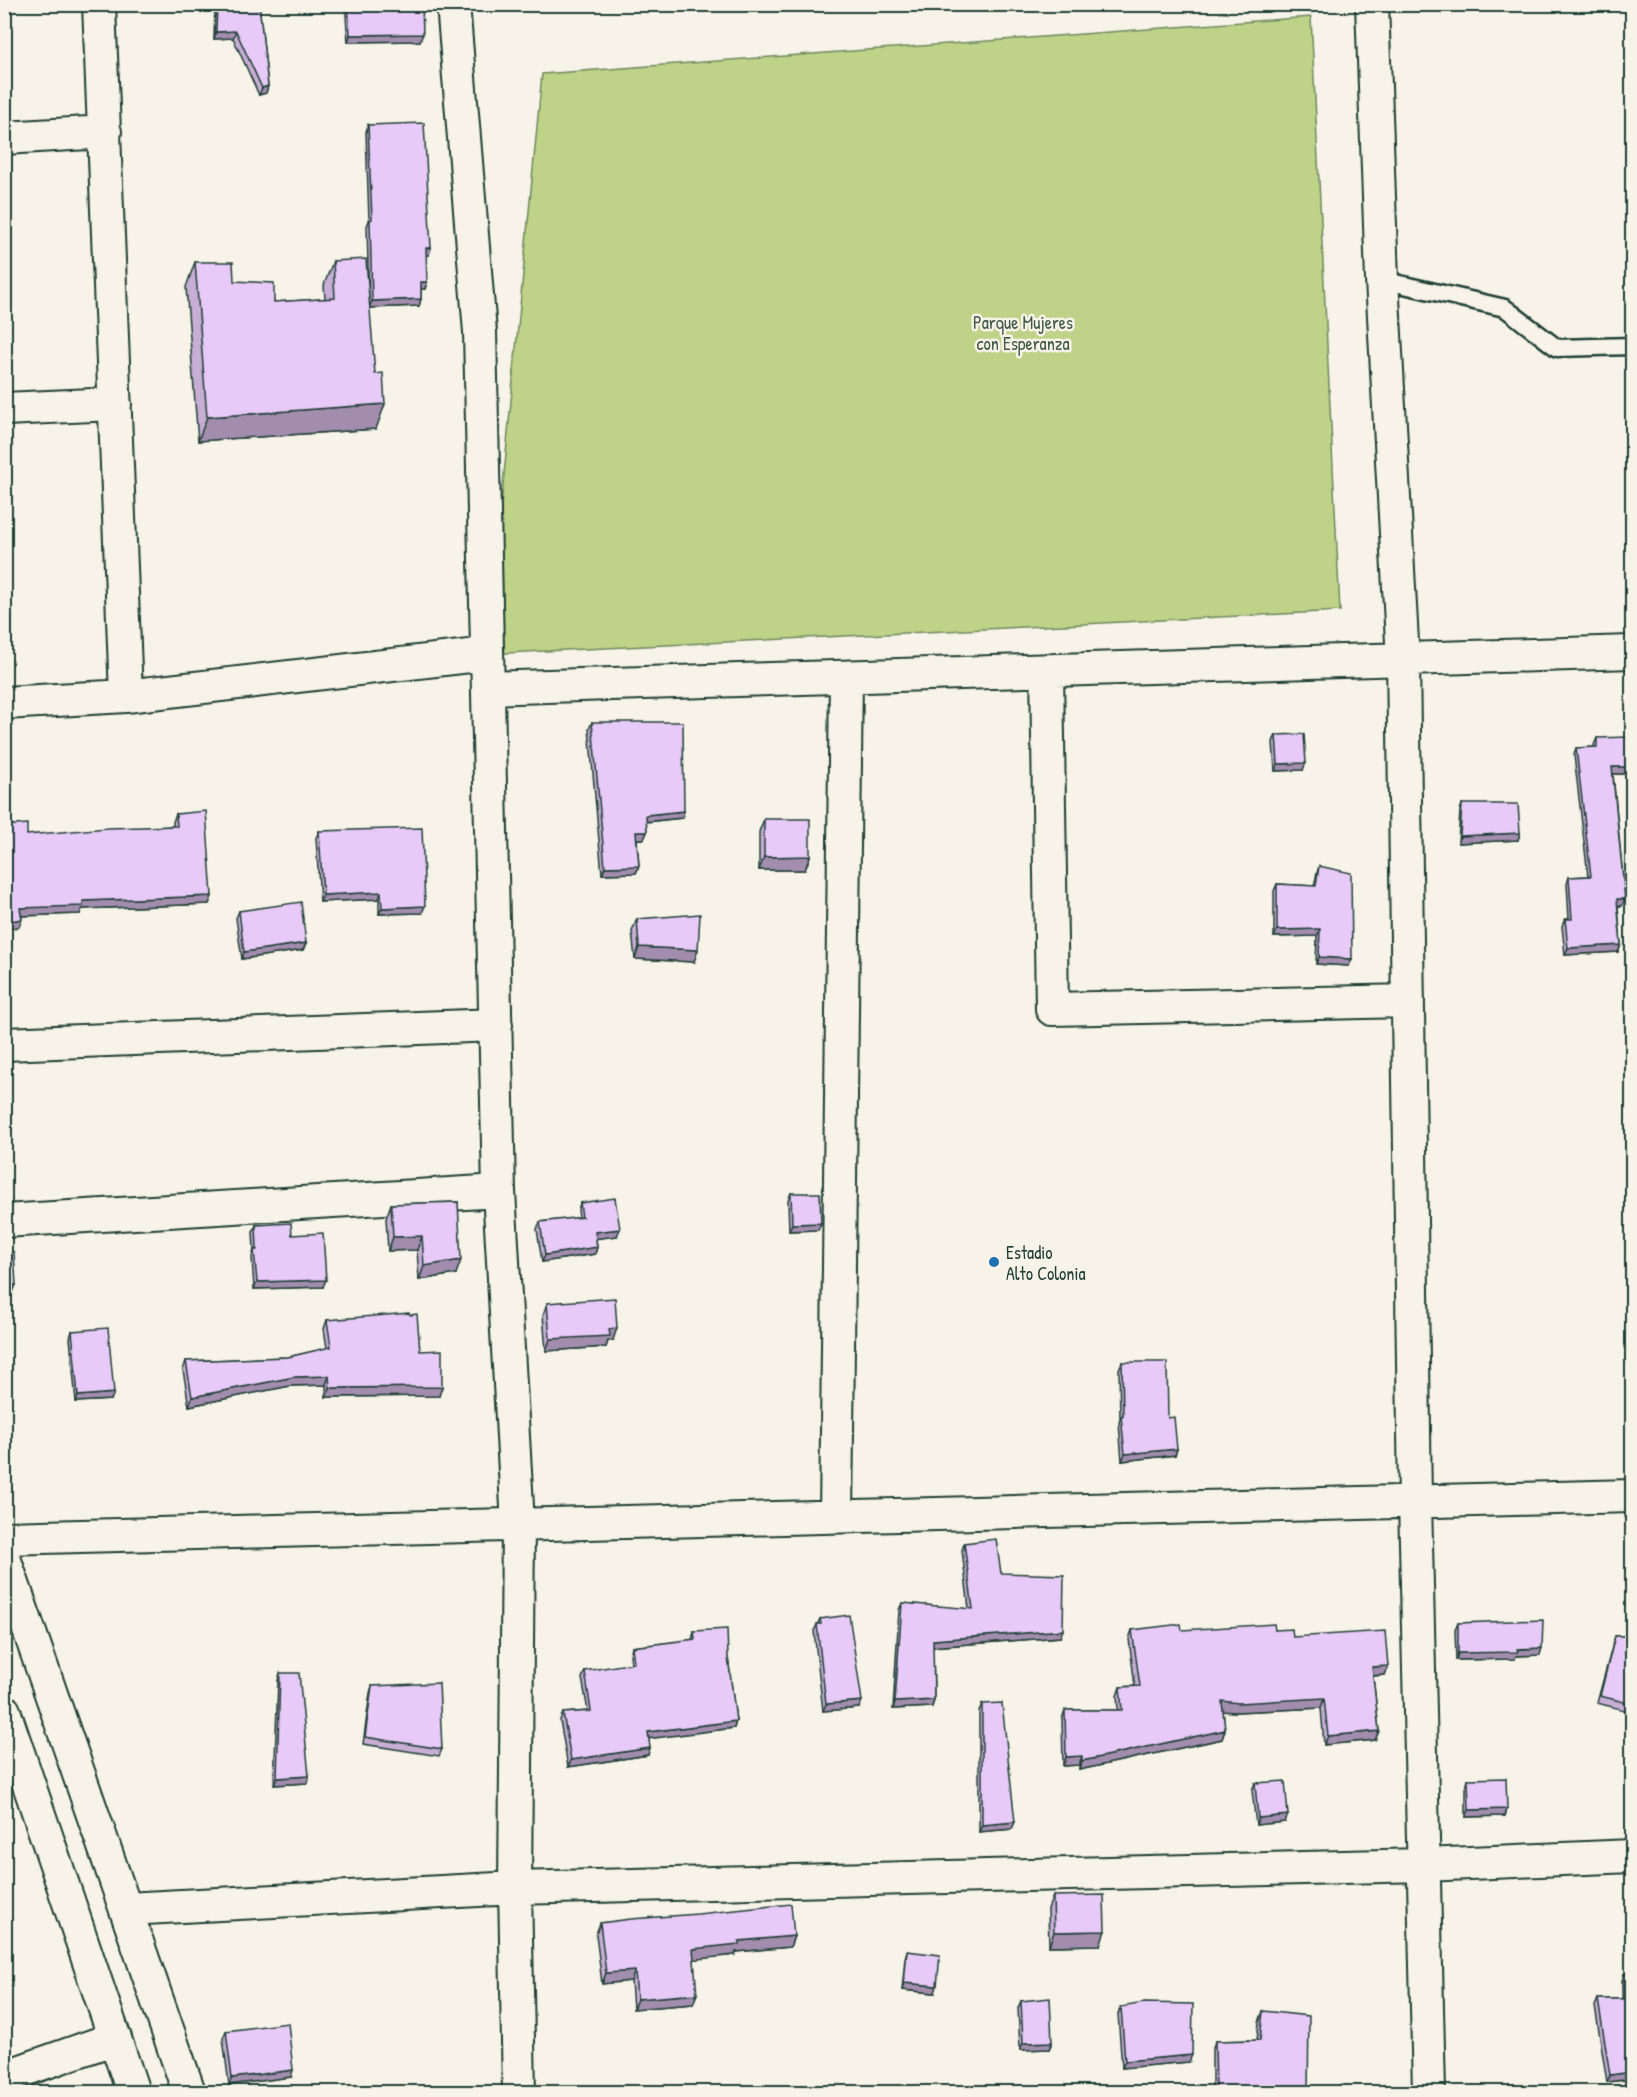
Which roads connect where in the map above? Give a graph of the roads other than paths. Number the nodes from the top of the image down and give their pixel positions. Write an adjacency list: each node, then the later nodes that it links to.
1 (99, 4): 4 (street)
2 (453, 4): 11 (street)
3 (1372, 4): 6 (street)
4 (105, 132): 5 (street); 8 (street)
5 (4, 138)
6 (1382, 280): 7 (lane); 12 (street)
7 (1632, 346)
8 (115, 404): 9 (street); 16 (street)
9 (4, 409)
10 (1632, 652): 12 (street)
11 (487, 654): 15 (street); 16 (street)
12 (1403, 660): 13 (street); 18 (street)
13 (1047, 670): 14 (street); 18 (street)
14 (846, 676): 15 (street); 25 (street)
15 (488, 688): 19 (street)
16 (126, 696): 17 (street)
17 (4, 703)
18 (1408, 1001): 24 (street)
19 (496, 1025): 20 (street); 21 (street)
20 (4, 1044)
21 (499, 1191): 22 (street); 26 (street)
22 (4, 1221)
23 (1632, 1496): 24 (street)
24 (1415, 1502): 25 (street); 31 (street)
25 (836, 1516): 26 (street)
26 (518, 1524): 27 (street); 32 (street)
27 (4, 1538)
28 (4, 1558): 33 (street)
29 (6, 1721): 34 (street)
30 (1632, 1856): 31 (street)
31 (1424, 1865): 32 (street); 39 (street)
32 (515, 1888): 33 (street); 38 (street)
33 (126, 1909): 37 (street)
34 (115, 2038): 35 (street); 36 (street)
35 (4, 2077)
36 (133, 2092)
37 (189, 2092)
38 (519, 2092)
39 (1429, 2092)

